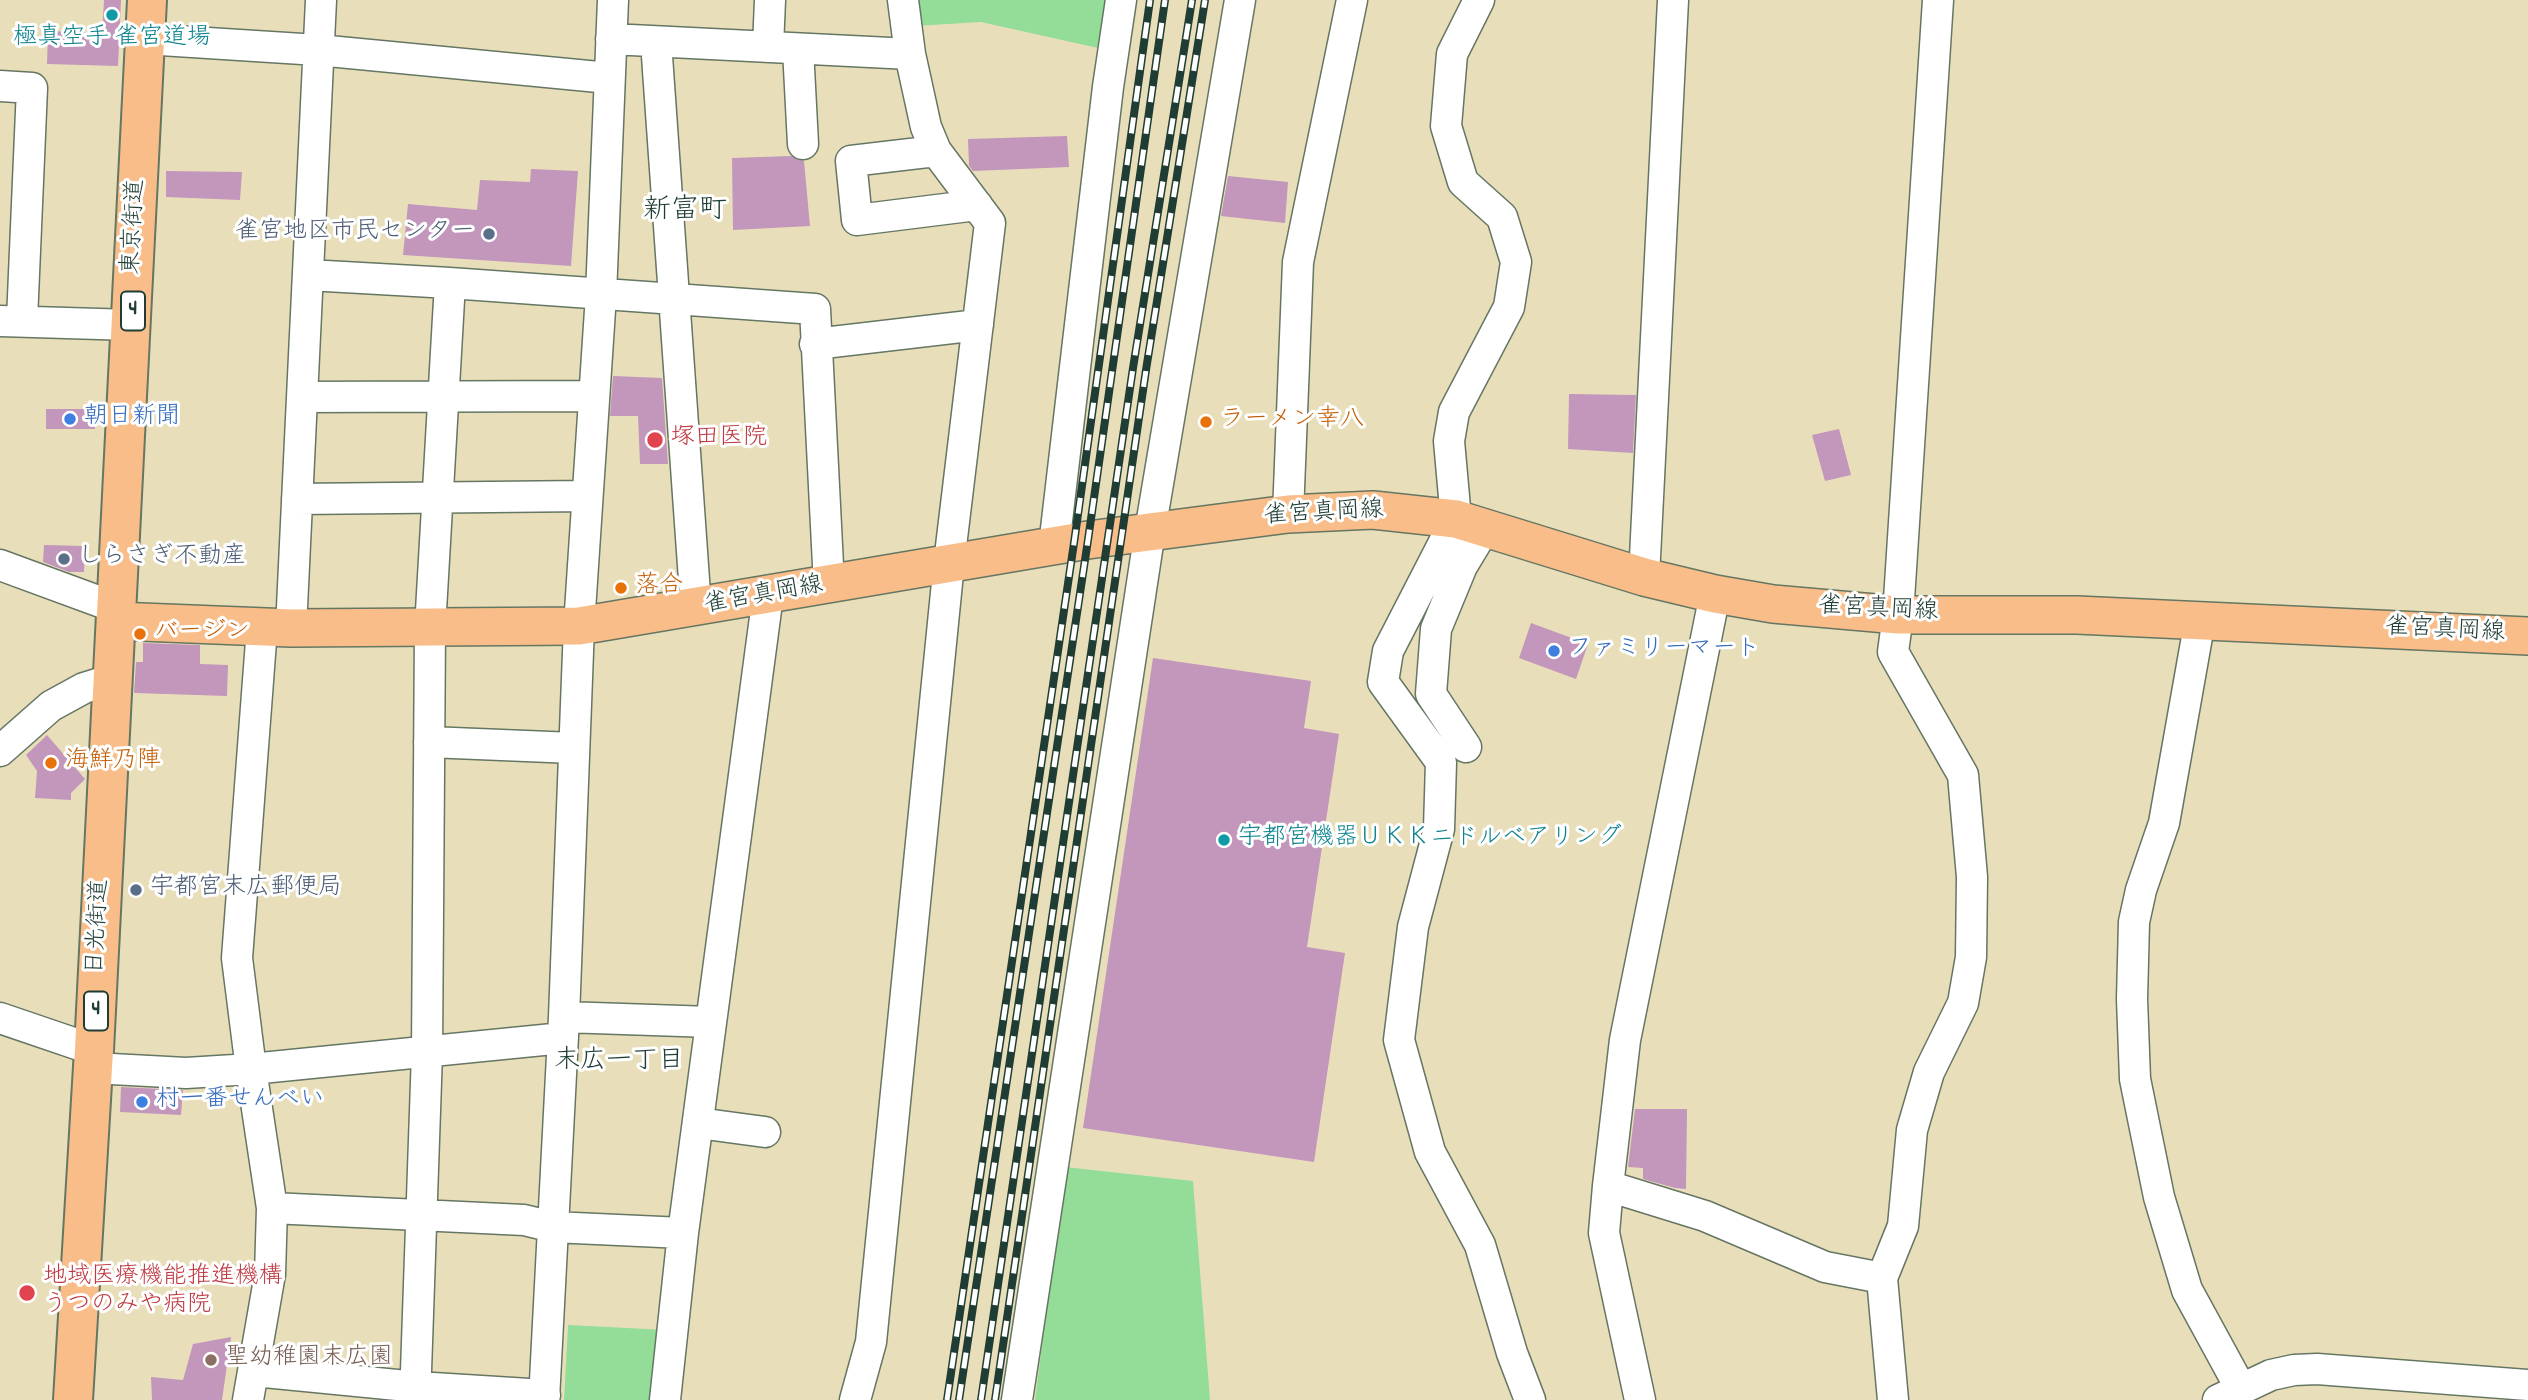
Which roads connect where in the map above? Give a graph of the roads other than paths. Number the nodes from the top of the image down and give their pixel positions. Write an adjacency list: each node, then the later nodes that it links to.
1 (147, 0): 12 (highway, 東京街道 / 4)
2 (321, 0): 17 (street)
3 (613, 0): 13 (street)
4 (770, 0): 15 (street)
5 (903, 0): 18 (street)
6 (1121, 0): 41 (street)
7 (1240, 0): 40 (street)
8 (1352, 0): 38 (street)
9 (1479, 0): 39 (street)
10 (1673, 0): 44 (street)
11 (1937, 0): 50 (street)
12 (145, 39): 17 (street); 29 (highway, 東京街道 / 4)
13 (611, 39): 14 (street); 19 (street)
14 (656, 41): 15 (street); 27 (street)
15 (768, 47): 16 (street)
16 (798, 49): 18 (street); 21 (street)
17 (318, 50): 19 (street); 24 (street)
18 (910, 54): 22 (street)
19 (609, 78): 26 (street)
20 (0, 86): 28 (street)
21 (803, 144)
22 (936, 151): 23 (street); 23 (street)
23 (977, 205): 30 (street)
24 (308, 275): 25 (street); 33 (street)
25 (450, 283): 26 (street); 34 (street)
26 (601, 295): 27 (street); 32 (street)
27 (674, 300): 31 (street); 48 (street)
28 (11, 320): 29 (street)
29 (132, 325): 49 (highway, 東京街道 / 4)
30 (978, 326): 31 (street); 42 (street)
31 (815, 344): 45 (street)
32 (594, 396): 34 (street); 35 (street)
33 (302, 397): 34 (street); 37 (street)
34 (444, 397): 36 (street)
35 (587, 496): 36 (street); 52 (street)
36 (438, 497): 37 (street); 54 (street)
37 (298, 499): 53 (street)
38 (1288, 514): 39 (main road, 雀宮真岡線); 40 (main road, 雀宮真岡線)
39 (1470, 524): 44 (main road, 雀宮真岡線); 58 (street); 84 (street)
40 (1150, 531): 41 (main road, 雀宮真岡線); 83 (street)
41 (1054, 546): 42 (main road, 雀宮真岡線)
42 (949, 563): 45 (main road, 雀宮真岡線); 82 (street)
43 (0, 565): 49 (street)
44 (1644, 578): 46 (main road, 雀宮真岡線)
45 (829, 585): 47 (main road, 雀宮真岡線)
46 (1715, 594): 50 (main road, 雀宮真岡線); 69 (street)
47 (768, 595): 48 (main road, 雀宮真岡線); 62 (street)
48 (695, 608): 52 (main road, 雀宮真岡線)
49 (116, 615): 53 (main road, 雀宮真岡線); 56 (highway, 日光街道 / 4)
50 (1898, 615): 51 (main road, 雀宮真岡線); 74 (street)
51 (2200, 620): 55 (main road, 雀宮真岡線); 78 (street)
52 (579, 626): 54 (main road, 雀宮真岡線); 59 (street)
53 (277, 628): 54 (main road, 雀宮真岡線); 66 (street)
54 (430, 628): 57 (street)
55 (2528, 636)
56 (113, 680): 60 (street); 65 (highway, 日光街道 / 4)
57 (429, 742): 59 (street); 64 (street)
58 (1466, 747)
59 (574, 748): 63 (street)
60 (0, 751)
61 (1, 1021): 65 (street)
62 (711, 1022): 63 (street); 67 (street)
63 (563, 1028): 64 (street); 72 (street)
64 (427, 1053): 66 (street); 71 (street)
65 (93, 1059): 66 (street); 80 (highway, 日光街道 / 4)
66 (251, 1069): 70 (street)
67 (698, 1123): 68 (street); 73 (street)
68 (765, 1132)
69 (1608, 1186): 74 (street); 85 (street)
70 (272, 1208): 71 (street); 76 (street)
71 (421, 1214): 72 (street); 77 (street)
72 (553, 1227): 73 (street); 79 (street)
73 (684, 1234): 81 (street)
74 (1882, 1278): 86 (street)
75 (2528, 1385): 78 (street)
76 (251, 1386): 77 (street)
77 (416, 1394): 79 (street)
78 (2230, 1395)
79 (545, 1398)
80 (73, 1400)
81 (665, 1400)
82 (855, 1400)
83 (1017, 1400)
84 (1530, 1400)
85 (1640, 1400)
86 (1893, 1400)

